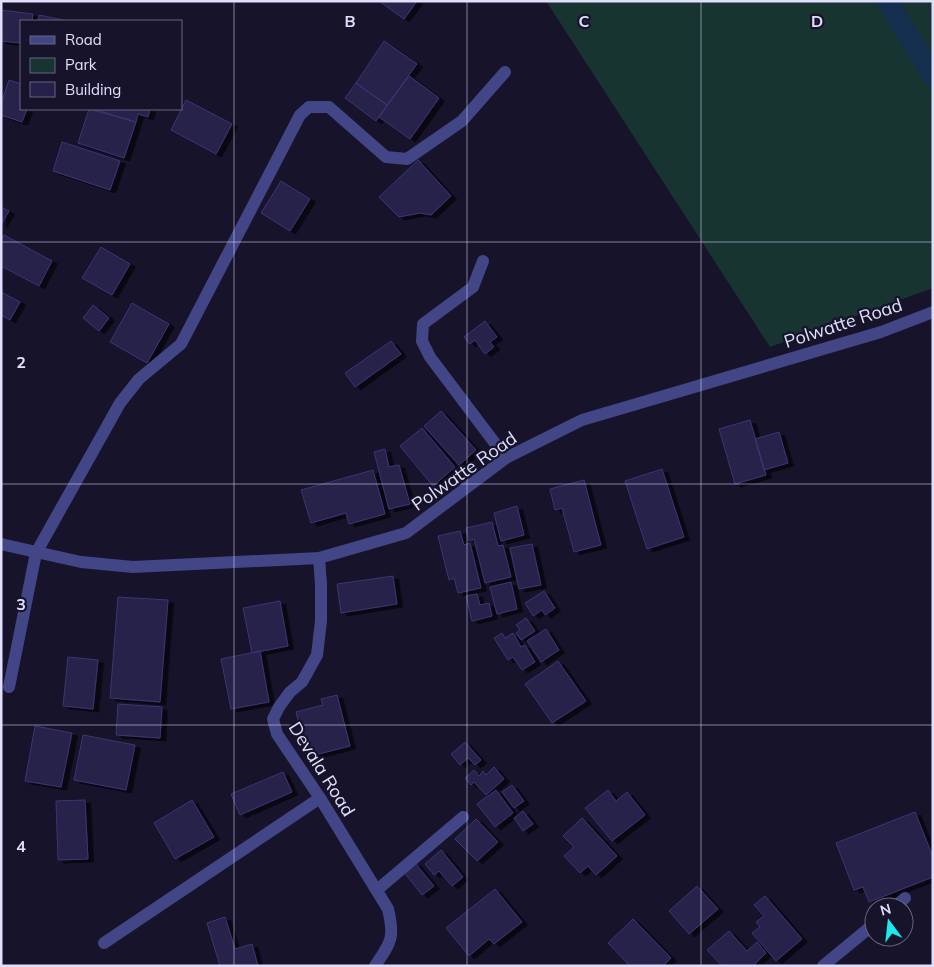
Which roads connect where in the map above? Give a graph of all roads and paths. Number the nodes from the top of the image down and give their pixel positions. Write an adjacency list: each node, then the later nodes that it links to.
1 (505, 72): 6 (street)
2 (484, 261): 4 (street)
3 (933, 312): 4 (street, Polwatte Road)
4 (506, 458): 7 (street, Polwatte Road)
5 (1, 544): 6 (street, Polwatte Road)
6 (36, 553): 7 (street, Polwatte Road); 8 (street)
7 (319, 558): 9 (street, Devala Road)
8 (9, 687)
9 (320, 798): 11 (street, Devala Road); 13 (street)
10 (462, 817): 11 (street)
11 (377, 890): 14 (street, Devala Road)
12 (864, 932): 15 (street)
13 (104, 943)
14 (375, 966)
15 (823, 966)

